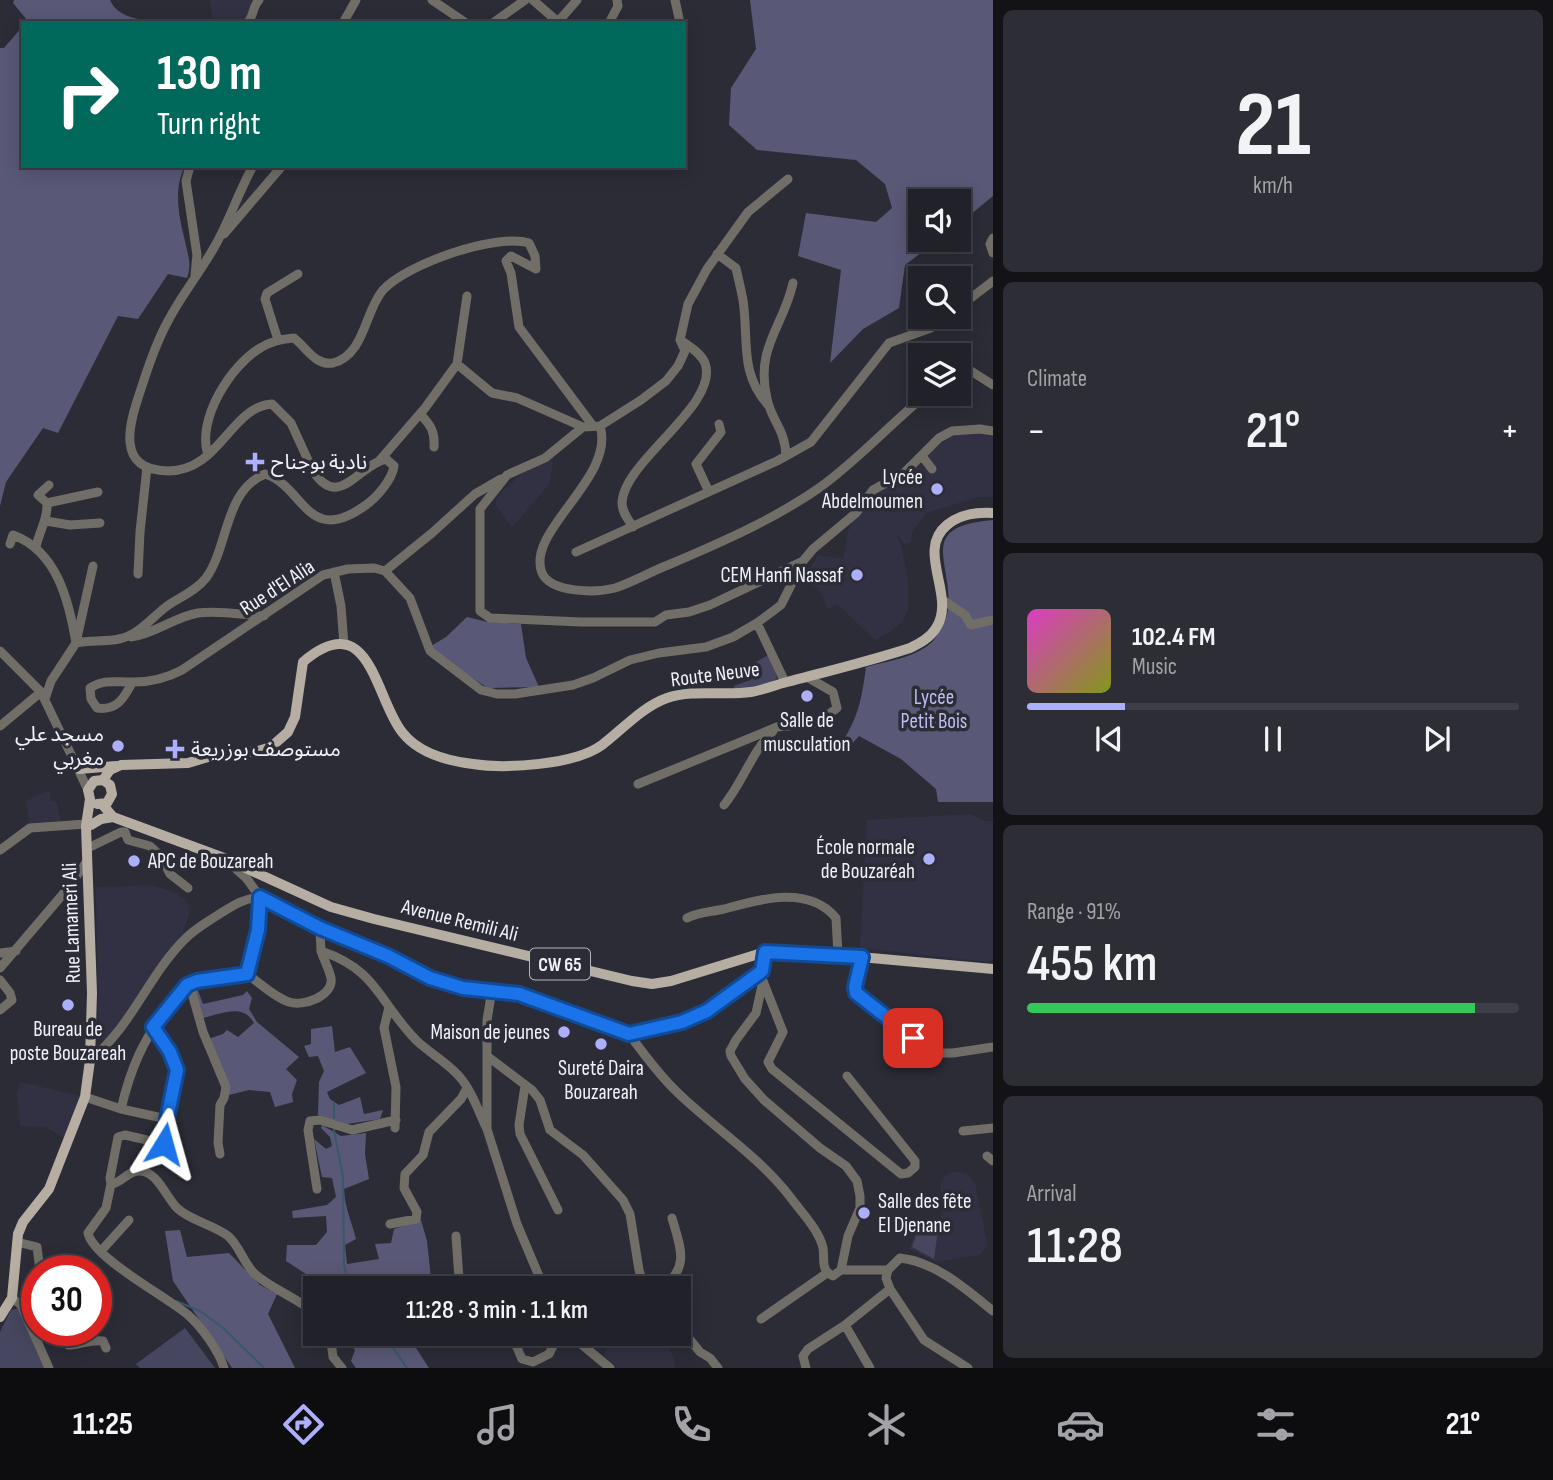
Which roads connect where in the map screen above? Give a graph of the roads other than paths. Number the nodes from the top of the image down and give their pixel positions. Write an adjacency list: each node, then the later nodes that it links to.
1 (259, 0): 9 (street)
2 (356, 0): 10 (street)
3 (432, 0): 11 (street)
4 (525, 0): 12 (street)
5 (533, 0): 13 (street)
6 (578, 0): 14 (street)
7 (617, 0): 15 (street)
8 (675, 0): 16 (street)
9 (249, 21)
10 (344, 21)
11 (463, 21)
12 (496, 21)
13 (556, 21)
14 (558, 21)
15 (610, 21)
16 (680, 21)
17 (189, 168): 26 (street)
18 (252, 168): 22 (street)
19 (280, 168): 22 (street)
20 (788, 179): 24 (street)
21 (993, 238): 23 (street)
22 (217, 242): 26 (street)
23 (993, 253)
24 (716, 254): 33 (street); 38 (street)
25 (298, 274): 32 (street)
26 (194, 280): 48 (street)
27 (993, 281): 30 (street)
28 (793, 283): 38 (street)
29 (467, 296): 34 (street)
30 (971, 298)
31 (928, 329): 45 (street)
32 (278, 340): 41 (street); 44 (street)
33 (680, 340): 41 (street); 58 (street)
34 (457, 364): 39 (street); 41 (street)
35 (971, 371): 36 (street)
36 (993, 385)
37 (913, 406): 41 (street)
38 (769, 407): 45 (street)
39 (420, 414): 43 (street); 47 (street)
40 (719, 424): 53 (street)
41 (592, 426): 50 (street)
42 (993, 431): 46 (street)
43 (434, 447)
44 (208, 455): 47 (street); 48 (street)
45 (786, 456): 53 (street)
46 (922, 456): 49 (street); 62 (street)
47 (380, 460): 71 (street)
48 (148, 467): 66 (street)
49 (932, 469)
50 (507, 475): 62 (street); 64 (street)
51 (48, 485): 54 (street)
52 (98, 492): 54 (street)
53 (709, 492): 58 (street)
54 (47, 503): 56 (street)
55 (993, 513): 67 (main road, Route Neuve)
56 (46, 522): 57 (street); 60 (street)
57 (100, 523)
58 (633, 527): 61 (street)
59 (10, 544): 60 (street)
60 (36, 548): 72 (street)
61 (576, 552)
62 (803, 561): 70 (street)
63 (93, 566): 72 (street)
64 (385, 570): 65 (street, Rue d'El Alia); 70 (street)
65 (334, 572): 68 (street, Rue d'El Alia); 73 (street)
66 (138, 574)
67 (943, 600): 69 (street); 75 (main road, Route Neuve)
68 (264, 616): 71 (street); 77 (street, Rue d'El Alia)
69 (993, 620)
70 (757, 623): 76 (street)
71 (119, 639): 72 (street)
72 (76, 643): 78 (street)
73 (344, 645): 76 (main road, Route Neuve); 81 (main road)
74 (0, 651): 78 (street)
75 (807, 677): 76 (main road, Route Neuve); 80 (street)
76 (785, 682)
77 (132, 683): 77 (street, Rue d'El Alia)
78 (43, 695): 79 (street); 82 (street)
79 (0, 726)
80 (777, 727): 83 (street); 85 (street)
81 (118, 766): 82 (main road); 84 (main road)
82 (80, 771): 84 (street)
83 (638, 784)
84 (100, 793): 86 (main road); 87 (main road, Rue Lamameri Ali)
85 (724, 805)
86 (113, 817): 87 (main road); 90 (main road, Avenue Remili Ali / CW 65)
87 (88, 828): 88 (main road, Rue Lamameri Ali); 89 (street)
88 (88, 848): 91 (main road, Rue Lamameri Ali); 92 (street)
89 (0, 850)
90 (224, 858): 93 (street); 98 (main road, Avenue Remili Ali / CW 65)
91 (88, 861): 96 (street); 115 (main road, Rue Lamameri Ali)
92 (188, 888)
93 (260, 897): 95 (street); 104 (street); 115 (street)
94 (687, 918): 100 (street)
95 (320, 928): 97 (street); 108 (street)
96 (16, 951): 99 (street); 102 (street)
97 (321, 951): 104 (street); 109 (street)
98 (765, 952): 100 (main road, Avenue Remili Ali / CW 65); 105 (street)
99 (0, 953)
100 (838, 955): 101 (main road, Avenue Remili Ali / CW 65)
101 (862, 957): 103 (main road, Avenue Remili Ali / CW 65); 113 (street)
102 (0, 968)
103 (993, 969)
104 (247, 974): 107 (street)
105 (762, 976): 112 (street); 116 (street); 136 (street)
106 (0, 980): 110 (street)
107 (189, 984): 111 (street); 125 (street)
108 (492, 990): 112 (street); 114 (street)
109 (389, 1007): 118 (street); 127 (street)
110 (0, 1010)
111 (153, 1027): 120 (street); 121 (street)
112 (629, 1034): 138 (street)
113 (993, 1047)
114 (487, 1056): 117 (street); 123 (street)
115 (90, 1060): 119 (main road, Rue Lamameri Ali)
116 (847, 1076)
117 (525, 1086): 128 (street); 141 (street)
118 (467, 1088): 123 (street); 131 (street)
119 (85, 1097): 120 (street); 133 (main road, Rue Lamameri Ali)
120 (121, 1110): 121 (street)
121 (167, 1119): 126 (street)
122 (993, 1128): 124 (street)
123 (487, 1129): 140 (street)
124 (963, 1131)
125 (220, 1154)
126 (111, 1184): 134 (street); 145 (street)
127 (317, 1189)
128 (558, 1210)
129 (672, 1218): 142 (street)
130 (130, 1220): 134 (street)
131 (390, 1224)
132 (456, 1236): 139 (street)
133 (17, 1241): 135 (street); 144 (main road, Rue Lamameri Ali)
134 (101, 1251): 156 (street)
135 (38, 1255)
136 (841, 1270): 137 (street); 138 (street)
137 (888, 1270): 143 (street); 146 (street)
138 (827, 1273): 148 (street)
139 (459, 1276)
140 (539, 1276)
141 (639, 1276)
142 (675, 1276)
143 (890, 1289): 149 (street); 162 (street)
144 (13, 1293): 147 (main road); 155 (street)
145 (303, 1304)
146 (993, 1311)
147 (0, 1317)
148 (761, 1319)
149 (845, 1325): 160 (street); 161 (street)
150 (691, 1341): 159 (street)
151 (332, 1346): 157 (street)
152 (516, 1346): 153 (street)
153 (553, 1346)
154 (585, 1346): 158 (street)
155 (49, 1368)
156 (225, 1368)
157 (342, 1368)
158 (610, 1368)
159 (718, 1368)
160 (806, 1368)
161 (870, 1368)
162 (968, 1368)

